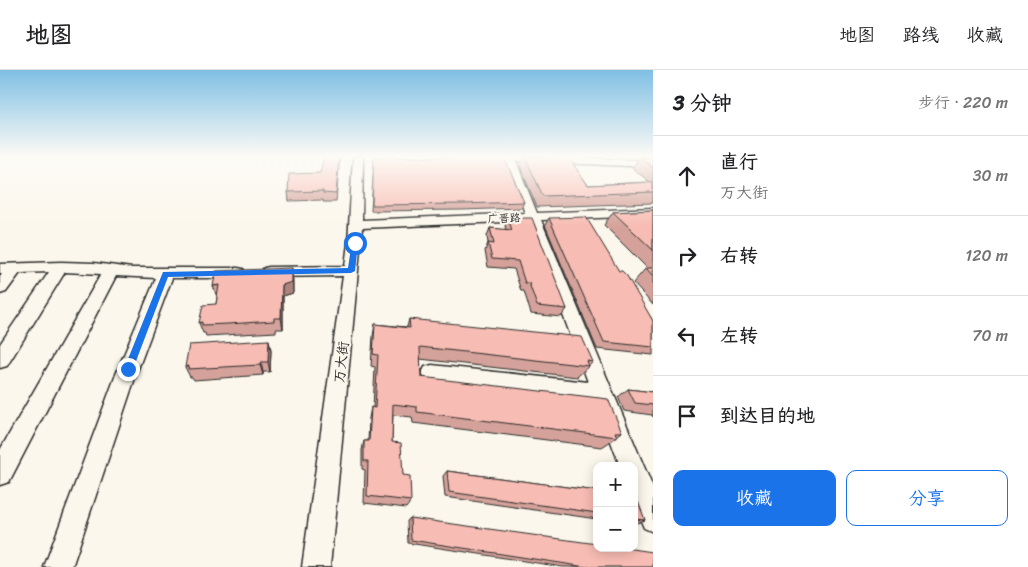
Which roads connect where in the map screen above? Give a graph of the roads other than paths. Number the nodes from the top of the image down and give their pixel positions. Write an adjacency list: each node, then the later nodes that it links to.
1 (357, 180): 5 (street, 万大街)
2 (518, 180): 4 (street)
3 (653, 212): 4 (street, 广晋路)
4 (533, 217): 5 (street, 广晋路); 14 (street)
5 (355, 224): 9 (street, 万大街)
6 (61, 267): 7 (street); 8 (street); 12 (street)
7 (8, 269): 11 (street)
8 (110, 270): 10 (street); 16 (street)
9 (351, 271): 10 (street); 20 (street, 万大街)
10 (166, 274): 19 (street)
11 (0, 288)
12 (0, 360)
13 (432, 373): 14 (street)
14 (603, 393): 15 (street)
15 (630, 462)
16 (0, 473)
17 (638, 482): 18 (street)
18 (653, 519)
19 (58, 567)
20 (316, 567)

